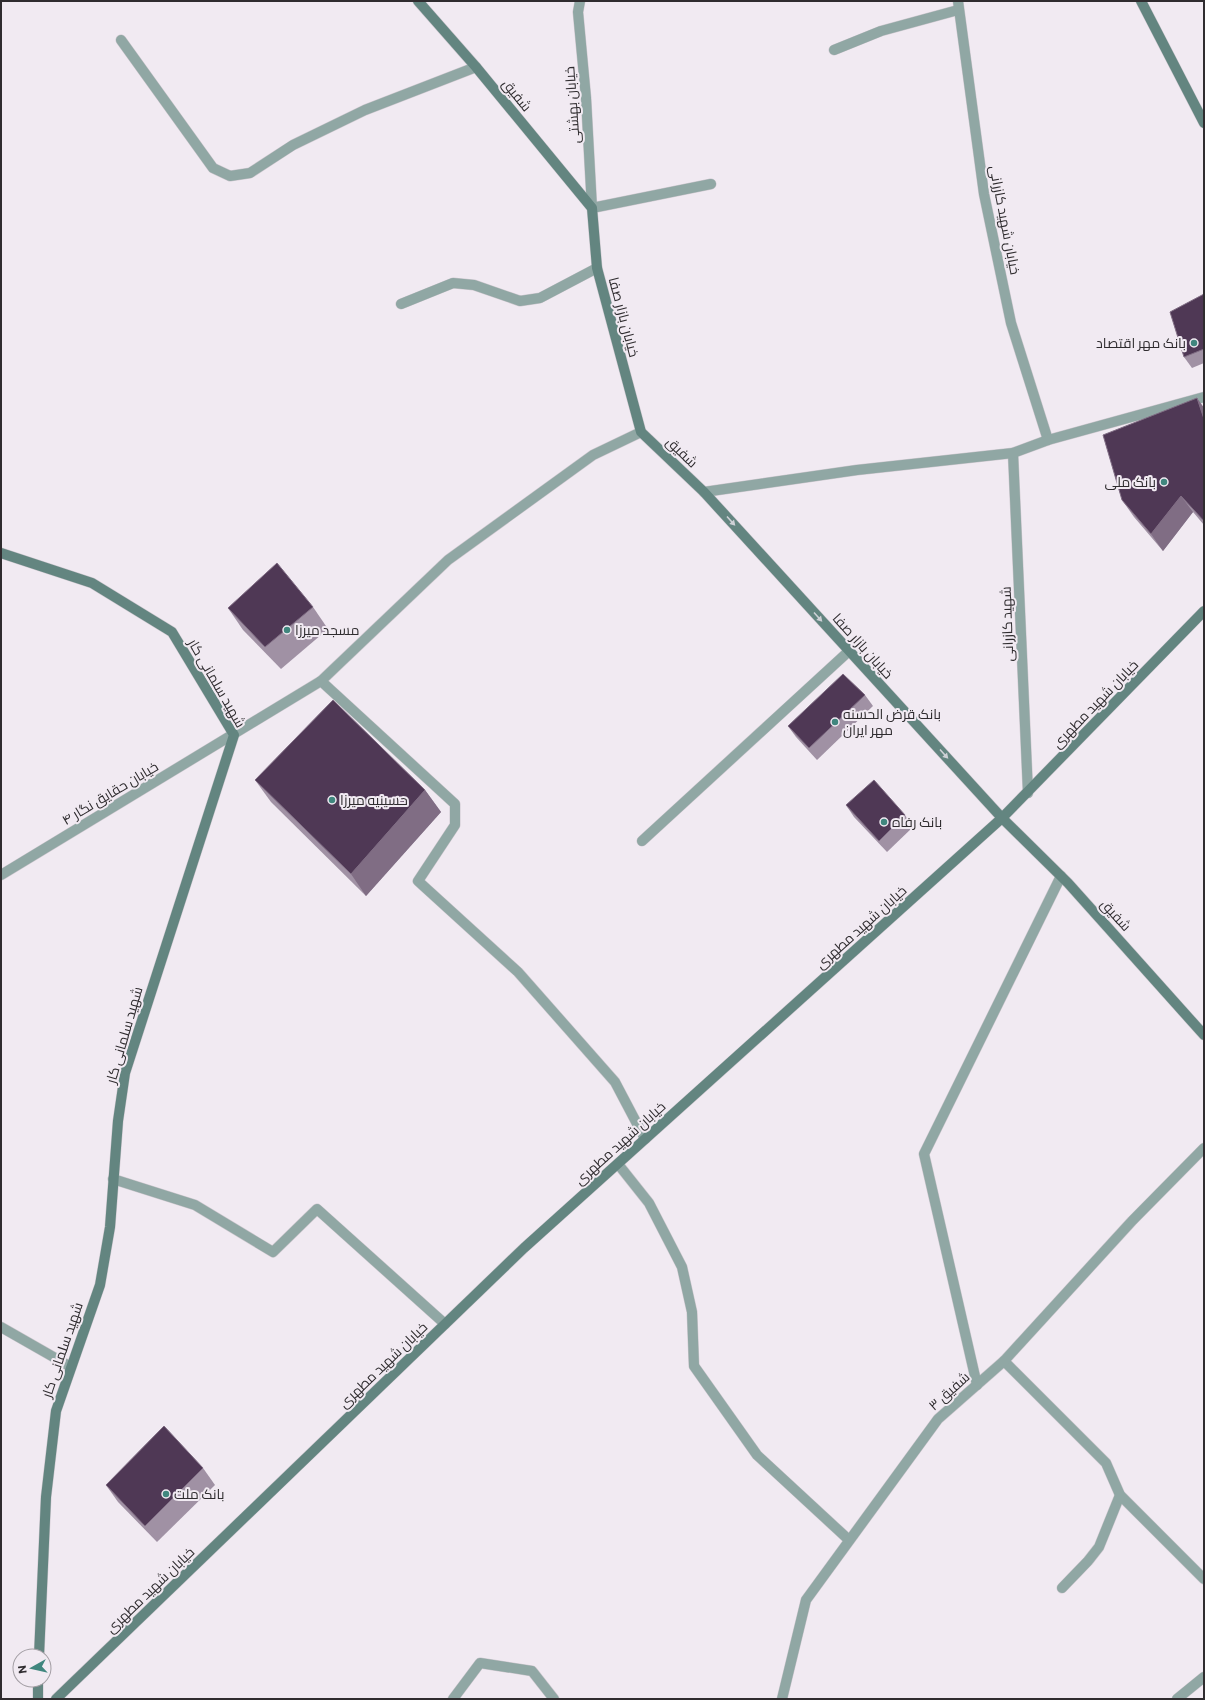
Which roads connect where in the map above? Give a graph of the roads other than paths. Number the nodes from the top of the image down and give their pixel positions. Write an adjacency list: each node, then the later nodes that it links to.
1 (418, 1): 7 (street, شفیق)
2 (580, 1): 10 (street, خیابان بهشتی)
3 (1141, 1): 8 (street)
4 (958, 5): 6 (street); 15 (street, خیابان شهید کازرانی)
5 (121, 40): 7 (street)
6 (834, 50)
7 (476, 66): 10 (street, شفیق)
8 (1204, 123)
9 (711, 184): 10 (street)
10 (592, 208): 11 (street, خیابان بازار صفا)
11 (597, 268): 12 (street); 14 (street, خیابان بازار صفا)
12 (401, 304)
13 (1204, 397): 15 (street)
14 (641, 432): 17 (street, شفیق); 21 (street, خیابان حقایق نگار ۴)
15 (1048, 440): 16 (street)
16 (1014, 453): 17 (street); 23 (street, شهید کازرانی)
17 (704, 492): 20 (street, خیابان بازار صفا, one-way to 20)
18 (1, 553): 22 (street, شهید سلمانی کار)
19 (1204, 611): 23 (street, خیابان شهید مطهری)
20 (849, 651): 24 (street, خیابان بازار صفا, one-way to 24); 25 (street)
21 (321, 681): 22 (street, خیابان حقایق نگار ۴); 29 (street)
22 (234, 735): 26 (street, خیابان حقایق نگار ۴); 32 (street, شهید سلمانی کار)
23 (1028, 793): 24 (street, خیابان شهید مطهری)
24 (1002, 818): 27 (street, شفیق); 29 (street, خیابان شهید مطهری)
25 (642, 842)
26 (1, 875)
27 (1061, 876): 28 (street, شفیق); 37 (street)
28 (1204, 1035)
29 (646, 1139): 31 (street, خیابان شهید مطهری)
30 (1204, 1148): 35 (street, شفیق ۳)
31 (618, 1164): 33 (street, خیابان شهید مطهری); 39 (street)
32 (113, 1179): 33 (street); 36 (street, شهید سلمانی کار)
33 (446, 1324): 46 (street, خیابان شهید مطهری)
34 (1, 1327): 36 (street)
35 (1004, 1361): 37 (street, شفیق ۳); 38 (street)
36 (71, 1367): 42 (street, شهید سلمانی کار)
37 (977, 1385): 39 (street, شفیق ۳)
38 (1120, 1495): 40 (street); 41 (street)
39 (849, 1540): 49 (street, شفیق ۳)
40 (1204, 1579)
41 (1062, 1588)
42 (39, 1648)
43 (1204, 1677): 50 (street)
44 (38, 1688): 45 (street)
45 (38, 1699)
46 (56, 1699)
47 (453, 1699): 48 (street)
48 (554, 1699)
49 (782, 1699)
50 (1177, 1699)

